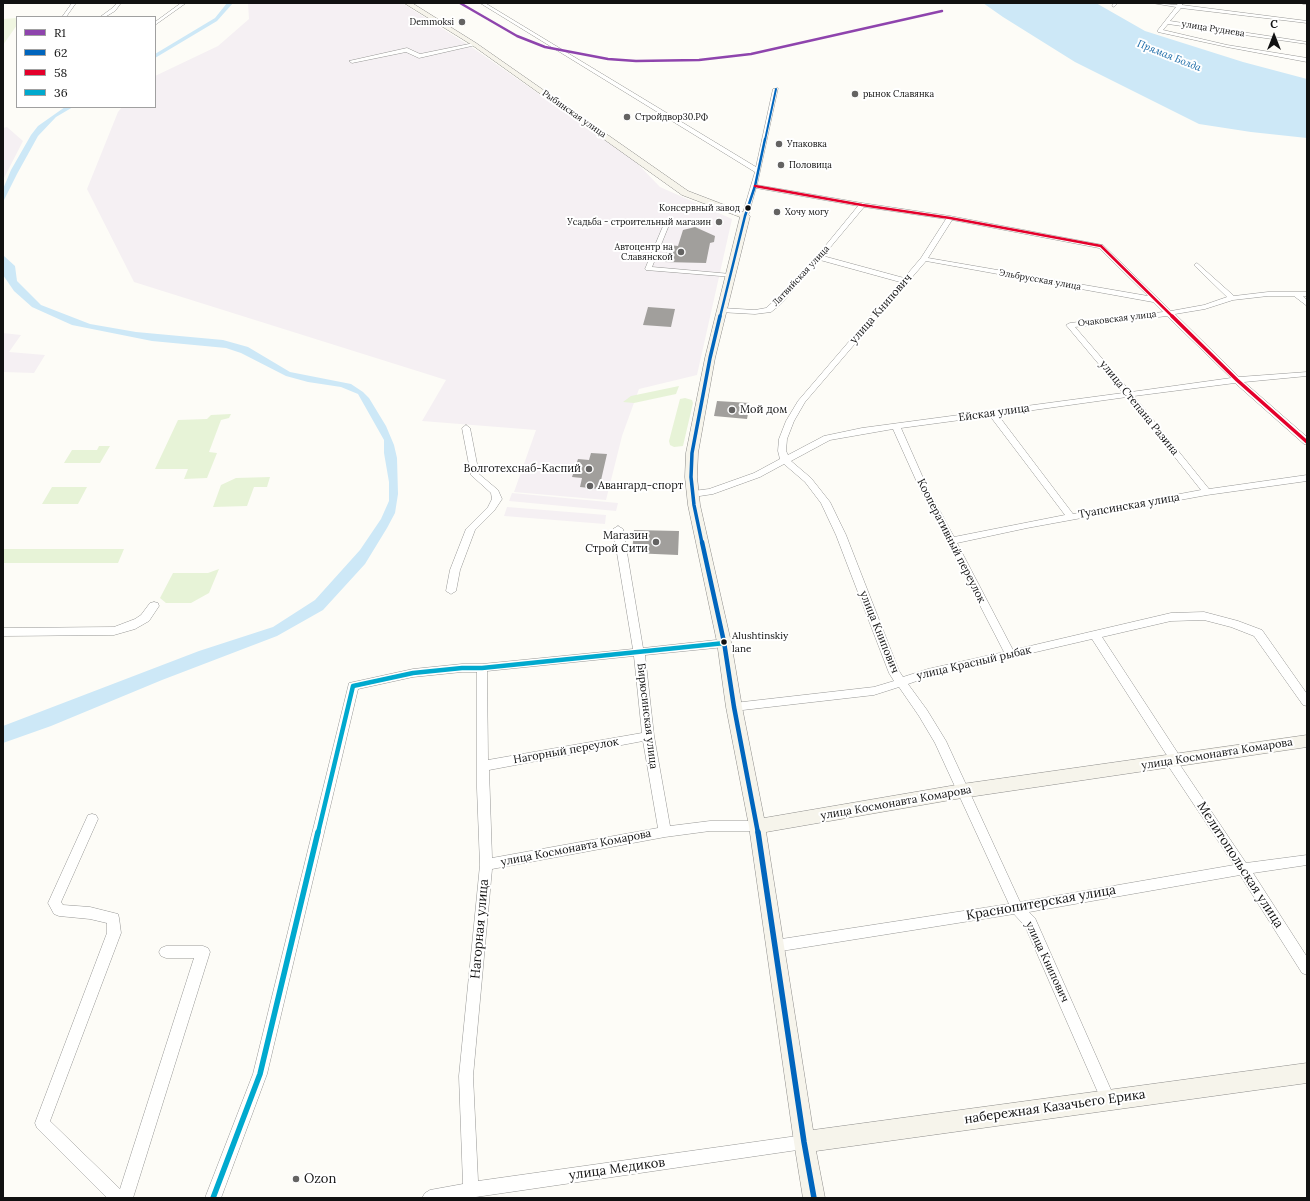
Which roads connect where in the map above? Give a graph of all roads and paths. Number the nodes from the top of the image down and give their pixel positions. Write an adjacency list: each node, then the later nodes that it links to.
1 (74, 3): 10 (street)
2 (119, 3): 11 (street)
3 (184, 3): 14 (street)
4 (407, 3): 16 (main road, Рыбинская улица)
5 (482, 3): 20 (street)
6 (1154, 3): 9 (street)
7 (1304, 3): 8 (street)
8 (1307, 3)
9 (1180, 5): 12 (street); 13 (street)
10 (65, 16)
11 (104, 16)
12 (1168, 22): 15 (street, улица Руднева); 17 (street)
13 (1307, 22)
14 (156, 23)
15 (1307, 43)
16 (474, 44): 18 (street); 23 (main road, Рыбинская улица)
17 (1307, 60)
18 (352, 61)
19 (776, 89): 20 (street)
20 (758, 171): 21 (street)
21 (755, 186): 22 (street); 23 (street)
22 (862, 205): 24 (street); 26 (street, Латвийская улица)
23 (746, 216): 29 (main road)
24 (950, 218): 27 (street, улица Книпович); 34 (street)
25 (668, 220): 29 (street)
26 (819, 257): 30 (street); 36 (street, Латвийская улица)
27 (924, 259): 30 (street, улица Книпович); 34 (street, Эльбрусская улица)
28 (1197, 265): 33 (street)
29 (730, 276): 36 (main road)
30 (904, 281): 46 (street, улица Книпович)
31 (1307, 294): 32 (street, Очаковская улица)
32 (1297, 295): 33 (street, Очаковская улица); 35 (street)
33 (1232, 298): 37 (street, Очаковская улица)
34 (1157, 300): 37 (street)
35 (1307, 304)
36 (722, 310): 49 (main road)
37 (1170, 313): 38 (street, Очаковская улица); 40 (street)
38 (1070, 325): 41 (street, улица Степана Разина)
39 (1307, 374): 40 (street, Ейская улица)
40 (1238, 380): 41 (street, Ейская улица); 45 (street)
41 (1129, 394): 42 (street, Ейская улица); 48 (street, улица Степана Разина)
42 (993, 414): 43 (street, Ейская улица); 50 (street)
43 (896, 426): 46 (street, Ейская улица); 52 (street, Кооперативный переулок)
44 (466, 428): 53 (street)
45 (1307, 442)
46 (785, 460): 49 (street, Ейская улица); 61 (street, улица Книпович)
47 (1307, 478): 48 (street, Туапсинская улица)
48 (1207, 492): 50 (street, Туапсинская улица)
49 (693, 494): 57 (main road)
50 (1071, 517): 52 (street, Туапсинская улица)
51 (618, 529): 58 (street, Бирюсинская улица)
52 (952, 541): 59 (street, Кооперативный переулок)
53 (450, 592)
54 (154, 606): 55 (street)
55 (3, 632)
56 (1095, 635): 59 (street, улица Красный рыбак); 62 (street, улица Красный рыбак); 66 (street, Мелитопольская улица)
57 (724, 644): 58 (street); 63 (main road)
58 (639, 652): 60 (street); 64 (street, Бирюсинская улица)
59 (1010, 654): 61 (street, улица Красный рыбак)
60 (482, 668): 67 (street, Нагорная улица); 85 (street)
61 (900, 683): 63 (street, улица Красный рыбак); 68 (street, улица Книпович)
62 (1307, 702)
63 (734, 706): 70 (main road)
64 (648, 736): 67 (street, Нагорный переулок); 71 (street, Бирюсинская улица)
65 (1307, 741): 66 (main road, улица Космонавта Комарова)
66 (1174, 761): 68 (main road, улица Космонавта Комарова); 74 (street, Мелитопольская улица)
67 (483, 766): 73 (street, Нагорная улица)
68 (962, 791): 70 (main road, улица Космонавта Комарова); 75 (street, улица Книпович)
69 (92, 819): 83 (street)
70 (757, 826): 71 (street, улица Космонавта Комарова); 76 (main road)
71 (665, 832): 73 (street, улица Космонавта Комарова)
72 (1307, 860): 74 (street, Краснопитерская улица)
73 (486, 865): 82 (street, Нагорная улица)
74 (1243, 868): 75 (street, Краснопитерская улица); 78 (street, Мелитопольская улица)
75 (1017, 908): 76 (street, Краснопитерская улица); 80 (street, улица Книпович)
76 (775, 946): 81 (main road)
77 (166, 952): 84 (street)
78 (1307, 969)
79 (1307, 1073): 80 (main road, набережная Казачьего Ерика)
80 (1108, 1099): 81 (main road, набережная Казачьего Ерика)
81 (804, 1142): 82 (street, улица Медиков); 87 (main road)
82 (471, 1190): 86 (street, улица Медиков)
83 (118, 1198)
84 (125, 1198)
85 (213, 1198)
86 (430, 1198)
87 (814, 1198)

